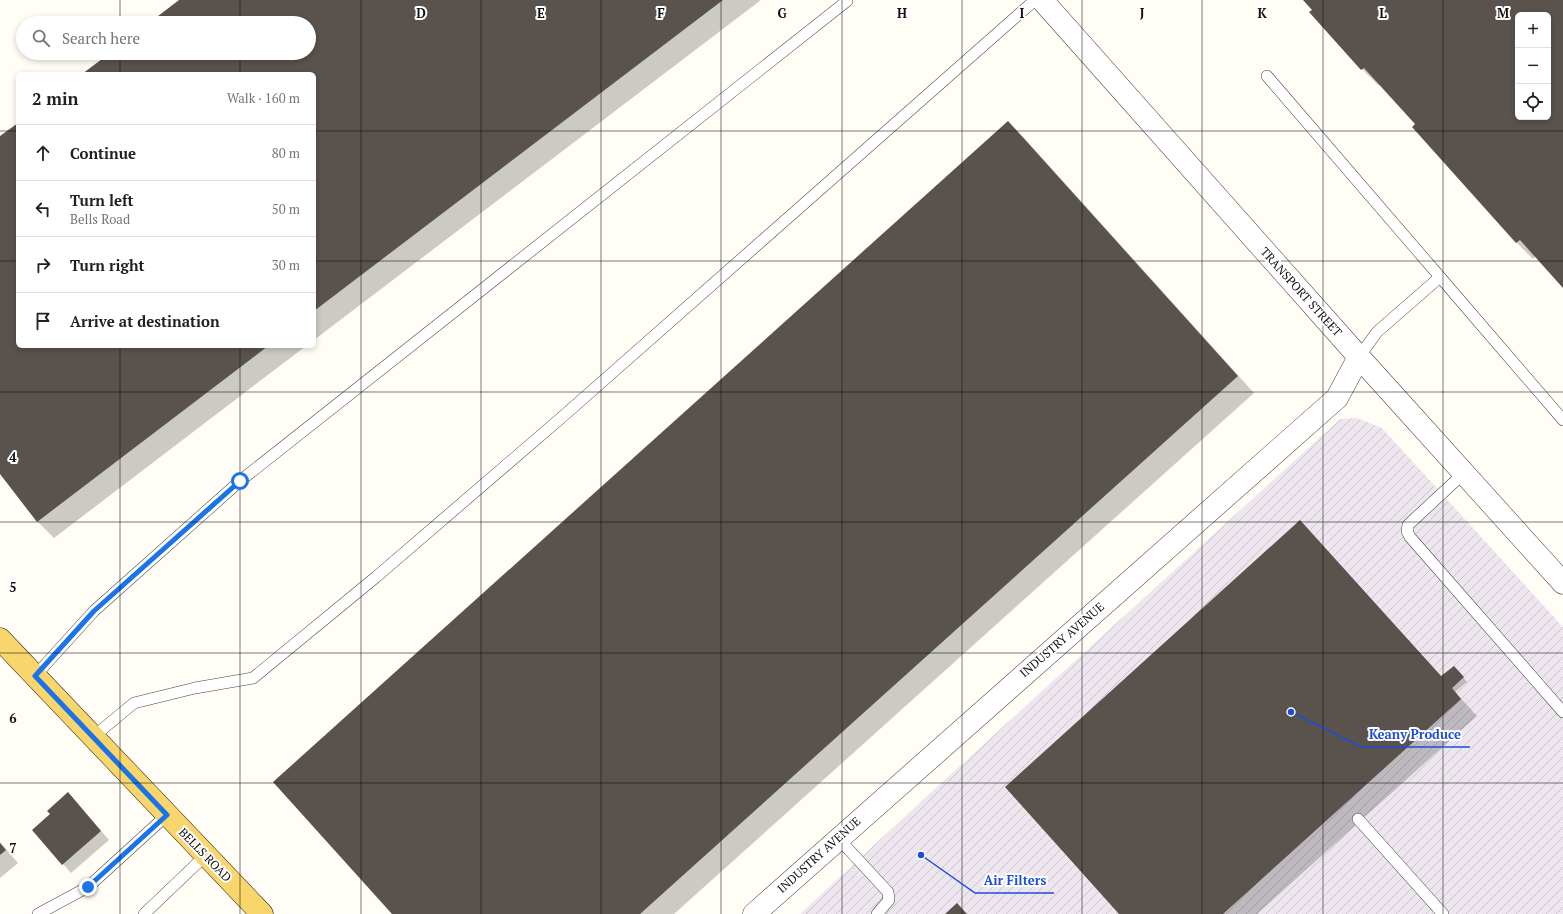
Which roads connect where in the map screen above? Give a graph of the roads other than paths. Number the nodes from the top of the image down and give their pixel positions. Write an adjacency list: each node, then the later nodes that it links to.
1 (1035, 0): 13 (lane)
2 (1042, 0): 6 (street, TRANSPORT STREET)
3 (847, 1): 11 (lane)
4 (1267, 76): 5 (lane)
5 (1440, 277): 6 (lane); 7 (lane)
6 (1359, 357): 8 (street, TRANSPORT STREET); 16 (street, INDUSTRY AVENUE)
7 (1563, 420)
8 (1464, 473): 9 (street, TRANSPORT STREET); 12 (lane)
9 (1563, 583)
10 (0, 639): 11 (main road, BELLS ROAD)
11 (35, 676): 13 (main road, BELLS ROAD)
12 (1563, 712)
13 (94, 737): 14 (main road, BELLS ROAD)
14 (167, 815): 17 (main road, BELLS ROAD); 18 (lane)
15 (1358, 819): 23 (lane)
16 (838, 838): 21 (street, INDUSTRY AVENUE); 22 (lane)
17 (206, 855): 19 (lane); 20 (main road, BELLS ROAD)
18 (38, 914)
19 (144, 914)
20 (262, 914)
21 (754, 914)
22 (877, 914)
23 (1443, 914)

